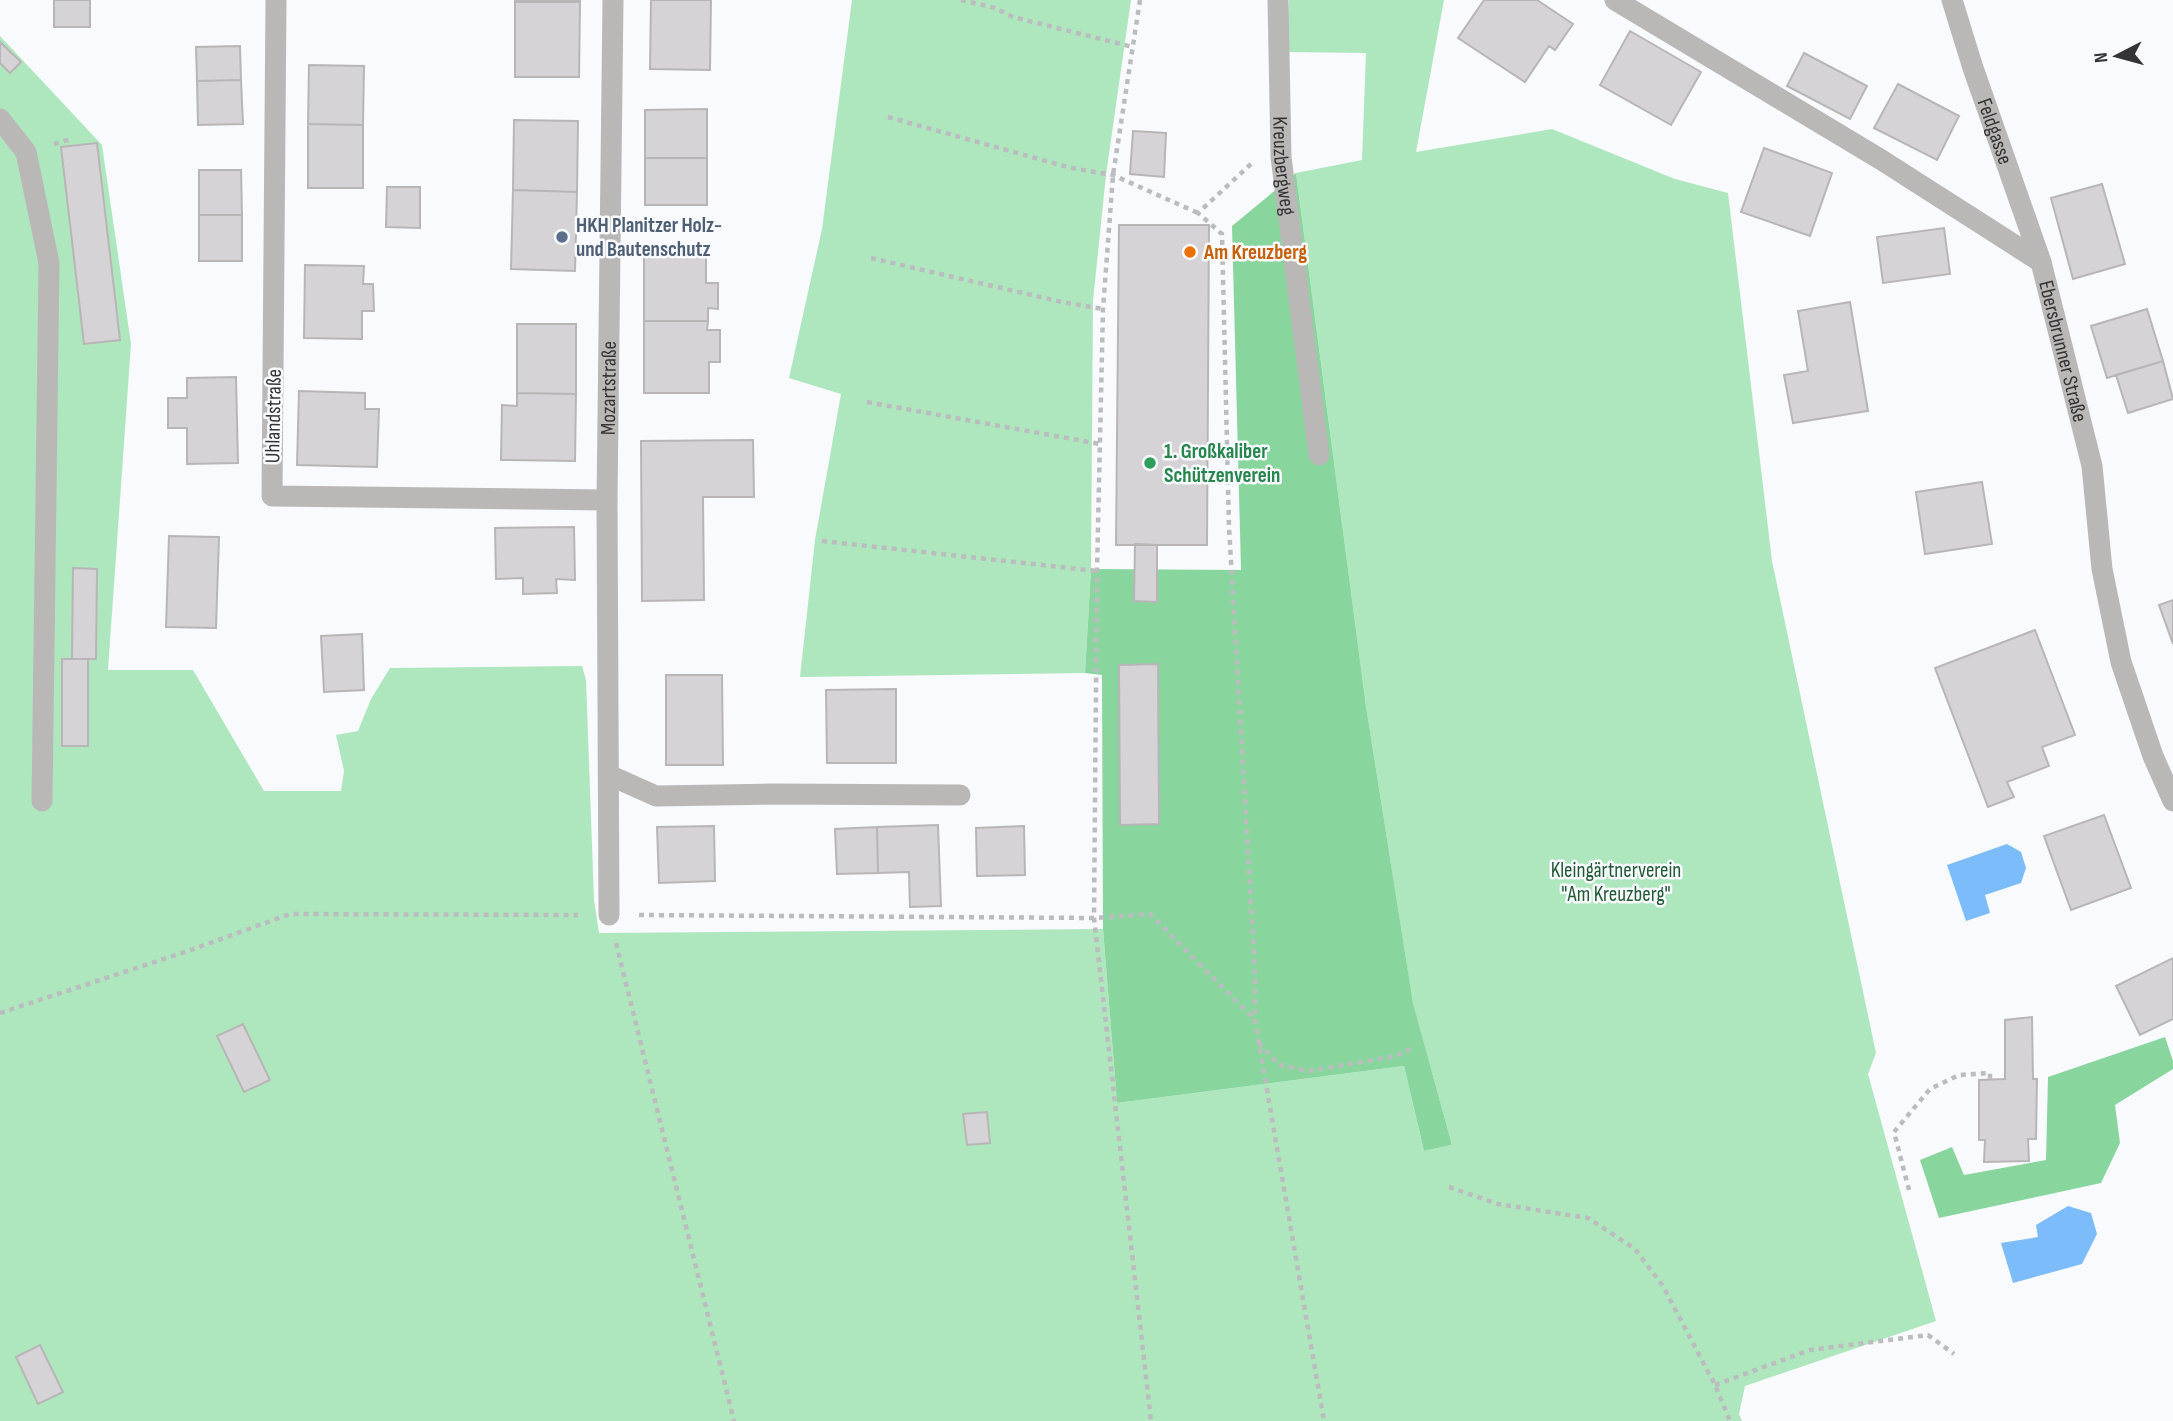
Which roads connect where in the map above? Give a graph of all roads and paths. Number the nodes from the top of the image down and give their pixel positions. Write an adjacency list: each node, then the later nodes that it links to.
1 (276, 0): 20 (street, Uhlandstraße)
2 (613, 0): 20 (street, Mozartstraße)
3 (961, 0): 8 (path)
4 (1140, 0): 8 (path)
5 (1278, 0): 19 (street, Kreuzbergweg)
6 (1615, 0): 15 (street, Ebersbrunner Straße)
7 (1952, 0): 15 (street, Feldgasse)
8 (1133, 47): 12 (path)
9 (888, 117): 12 (path)
10 (0, 119): 25 (street)
11 (1256, 159): 13 (path)
12 (1113, 175): 13 (path); 16 (path)
13 (1198, 213): 30 (path)
14 (871, 258): 16 (path)
15 (2041, 262): 26 (street, Ebersbrunner Straße)
16 (1103, 309): 18 (path)
17 (867, 402): 18 (path)
18 (1100, 444): 22 (path)
19 (1319, 455)
20 (607, 500): 23 (street, Mozartstraße)
21 (822, 541): 22 (path)
22 (1097, 571): 28 (path)
23 (608, 775): 24 (street); 27 (street, Mozartstraße)
24 (960, 795)
25 (42, 801)
26 (2173, 801)
27 (609, 915): 28 (path); 29 (path); 38 (path)
28 (1094, 918): 30 (path); 39 (path)
29 (0, 1013)
30 (1255, 1020): 31 (path)
31 (1259, 1043): 32 (path); 40 (path)
32 (1410, 1049)
33 (1990, 1079): 35 (path)
34 (1448, 1187): 37 (path)
35 (1909, 1190)
36 (1954, 1354): 37 (path)
37 (1715, 1385): 41 (path)
38 (734, 1421)
39 (1151, 1421)
40 (1324, 1421)
41 (1730, 1421)

